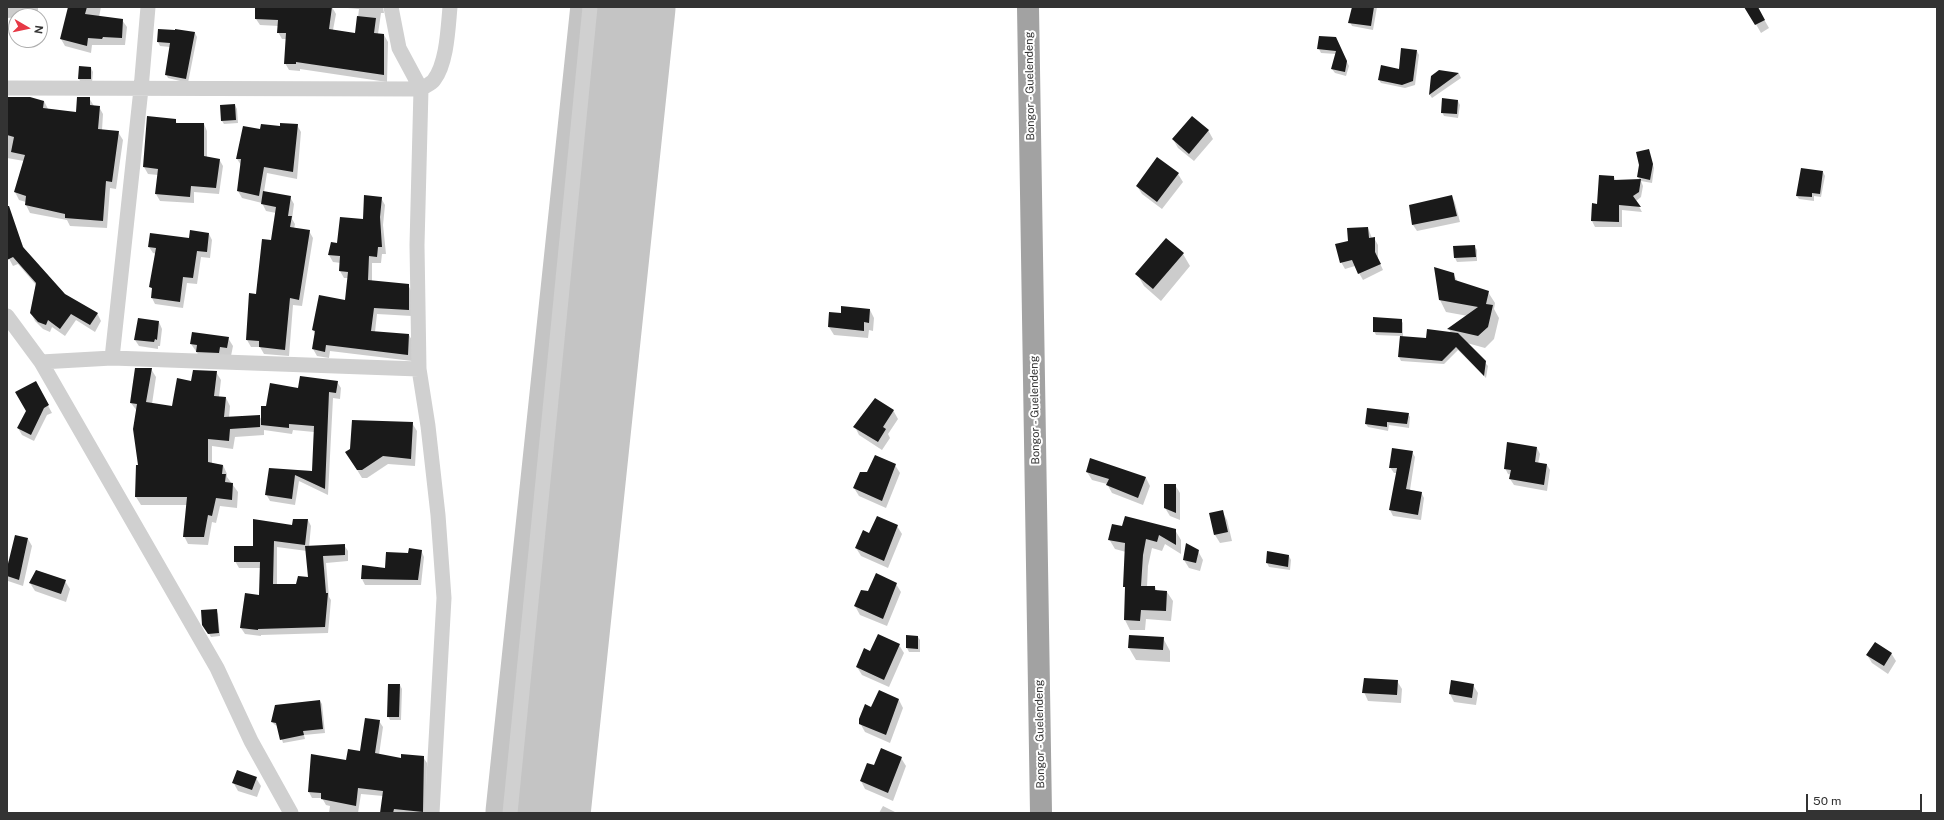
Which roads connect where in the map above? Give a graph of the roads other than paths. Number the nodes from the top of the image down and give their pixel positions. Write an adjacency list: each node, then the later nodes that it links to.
1 (148, 7): 7 (street)
2 (391, 7): 8 (street)
3 (450, 7): 8 (street)
4 (590, 7): 15 (street)
5 (1028, 7): 16 (highway, Bongor - Guelendeng)
6 (7, 88): 7 (street)
7 (141, 89): 8 (street); 10 (street)
8 (421, 89): 12 (street)
9 (7, 316): 11 (street)
10 (112, 358): 11 (street); 12 (street)
11 (41, 362): 13 (street)
12 (419, 369): 14 (street)
13 (291, 813)
14 (432, 813)
15 (510, 813)
16 (1041, 813)

